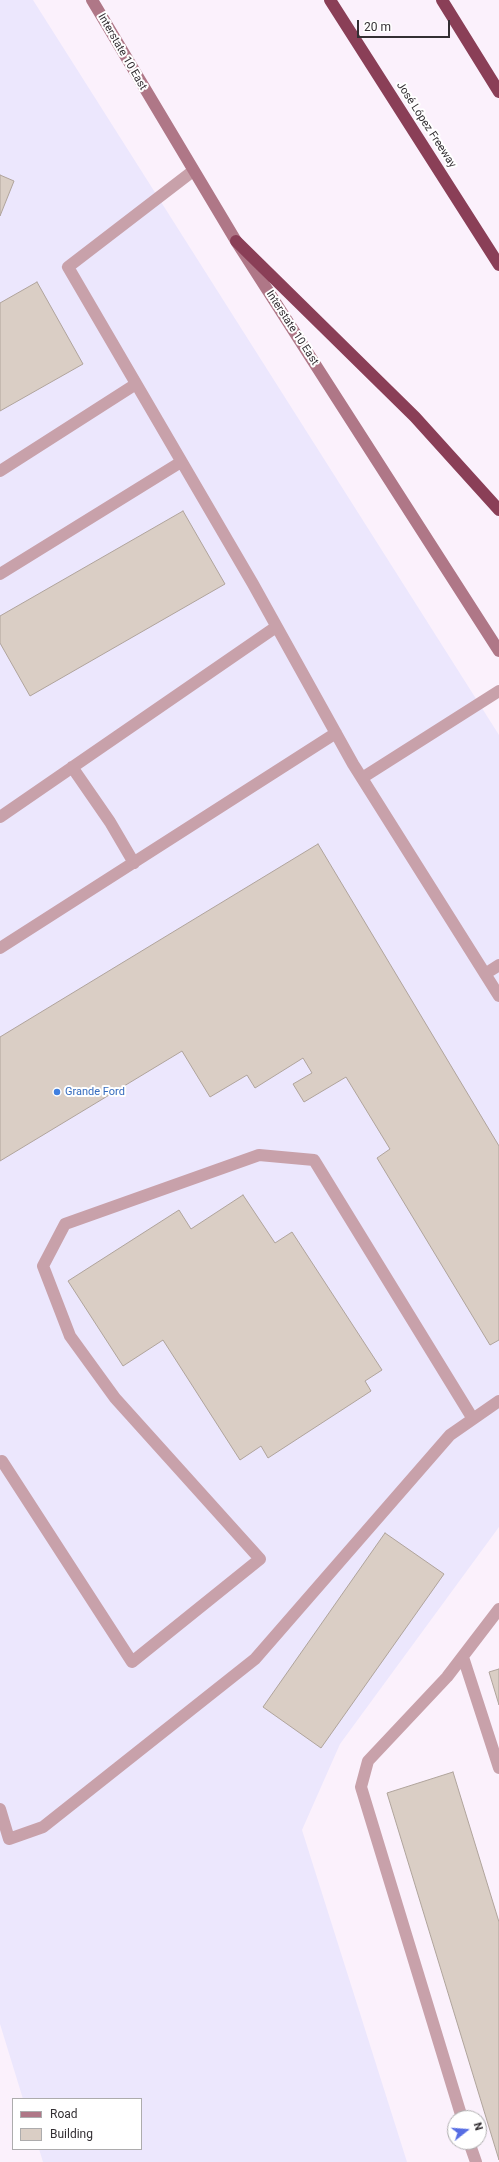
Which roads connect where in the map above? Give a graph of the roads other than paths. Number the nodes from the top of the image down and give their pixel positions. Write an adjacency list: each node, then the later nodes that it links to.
1 (92, 0): 5 (main road, Interstate 10 East)
2 (330, 0): 7 (highway, José López Freeway)
3 (442, 0): 4 (highway)
4 (499, 92)
5 (193, 171): 6 (main road, Interstate 10 East); 8 (lane)
6 (236, 241): 11 (highway); 14 (main road, Interstate 10 East)
7 (499, 265)
8 (136, 384): 9 (lane); 10 (lane)
9 (182, 462): 12 (lane); 13 (lane)
10 (0, 471)
11 (499, 510)
12 (0, 574)
13 (276, 627): 16 (lane); 17 (lane)
14 (499, 651)
15 (499, 691): 18 (lane)
16 (336, 733): 18 (lane); 20 (lane)
17 (72, 767): 19 (lane); 20 (lane)
18 (362, 778): 23 (lane)
19 (0, 817)
20 (134, 863): 21 (lane)
21 (0, 948)
22 (499, 965): 23 (lane)
23 (485, 974): 24 (lane)
24 (499, 996)
25 (499, 1401): 26 (lane)
26 (473, 1419): 27 (lane); 31 (lane)
27 (0, 1462)
28 (499, 1609): 29 (lane)
29 (463, 1657): 30 (lane); 32 (lane)
30 (499, 1768)
31 (0, 1809)
32 (460, 2110)
33 (472, 2150): 34 (lane)
34 (476, 2162)

